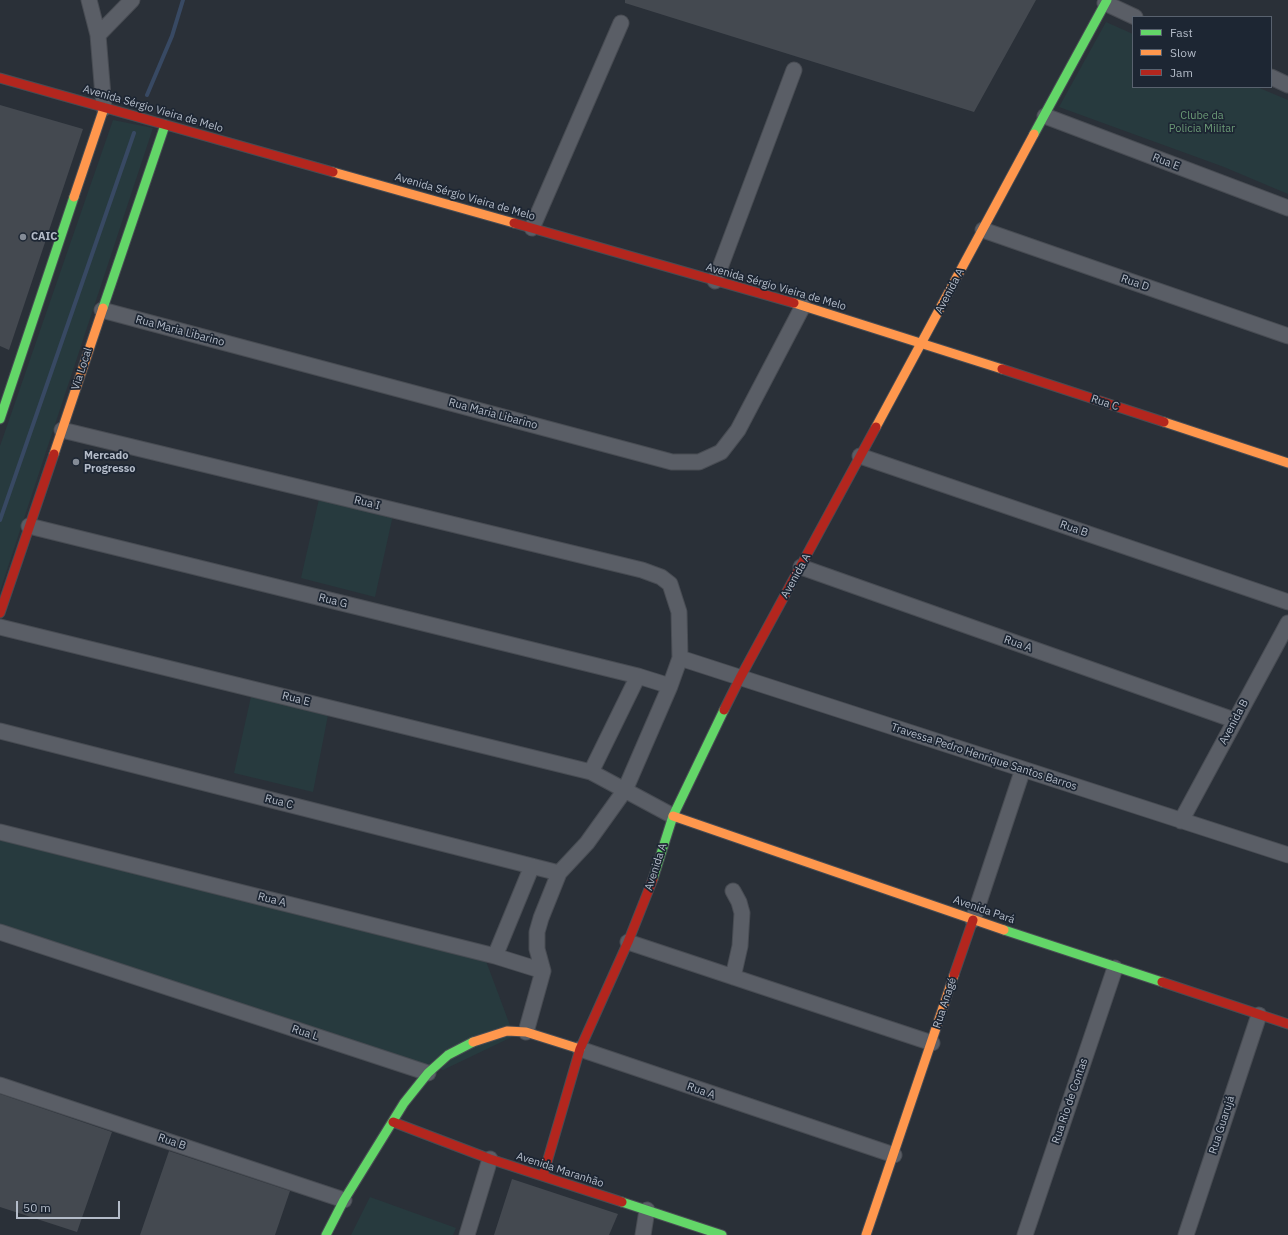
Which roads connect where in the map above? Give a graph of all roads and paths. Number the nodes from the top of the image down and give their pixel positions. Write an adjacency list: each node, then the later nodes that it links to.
1 (89, 0): 6 (street)
2 (132, 0): 6 (street)
3 (1106, 2): 4 (street); 12 (street, Avenida A)
4 (1133, 16)
5 (621, 23): 15 (street)
6 (98, 35): 11 (street)
7 (794, 70): 17 (street)
8 (1272, 77): 10 (street)
9 (0, 78): 11 (street, Avenida Sérgio Vieira de Melo)
10 (1288, 85)
11 (104, 108): 13 (street, Avenida Sérgio Vieira de Melo); 22 (street)
12 (1045, 116): 14 (street, Rua E); 16 (street, Avenida A)
13 (165, 125): 15 (street, Avenida Sérgio Vieira de Melo); 19 (street, Via Local)
14 (1288, 208)
15 (532, 228): 17 (street, Avenida Sérgio Vieira de Melo)
16 (983, 230): 20 (street, Rua D); 21 (street, Avenida A)
17 (715, 281): 18 (street, Avenida Sérgio Vieira de Melo)
18 (803, 306): 19 (street, Rua Maria Libarino); 21 (street, Avenida Sérgio Vieira de Melo)
19 (102, 310): 23 (street, Via Local)
20 (1288, 336)
21 (922, 343): 24 (street, Avenida A); 25 (street, Rua C)
22 (2, 409)
23 (62, 430): 26 (street, Via Local); 32 (street, Rua I)
24 (860, 456): 27 (street, Avenida A); 28 (street, Rua B)
25 (1288, 463)
26 (29, 526): 29 (street, Via Local); 33 (street, Rua G)
27 (801, 567): 34 (street, Avenida A); 36 (street, Rua A)
28 (1288, 602)
29 (0, 613)
30 (1288, 623): 36 (street, Avenida B)
31 (0, 627): 39 (street, Rua E)
32 (680, 658): 34 (street, Travessa Pedro Henrique Santos Barros); 35 (street)
33 (638, 676): 35 (street, Rua G); 39 (street)
34 (740, 678): 38 (street, Travessa Pedro Henrique Santos Barros); 41 (street, Avenida A)
35 (670, 686): 40 (street)
36 (1234, 720): 42 (street, Avenida B)
37 (0, 731): 45 (street, Rua C)
38 (1023, 769): 42 (street, Travessa Pedro Henrique Santos Barros); 48 (street, Rua Anagé)
39 (591, 772): 40 (street, Rua E)
40 (625, 790): 41 (street, Rua E); 46 (street)
41 (673, 816): 48 (street, Avenida Pará); 50 (street, Avenida A)
42 (1181, 821): 44 (street, Travessa Pedro Henrique Santos Barros)
43 (0, 832): 51 (street, Rua A)
44 (1288, 855)
45 (532, 866): 46 (street, Rua C); 51 (street)
46 (559, 873): 53 (street)
47 (733, 891): 54 (street)
48 (973, 920): 52 (street, Avenida Pará); 58 (street, Rua Anagé)
49 (0, 932): 60 (street, Rua L)
50 (628, 942): 54 (street); 59 (street, Avenida A)
51 (496, 956): 53 (street, Rua A)
52 (1116, 968): 55 (street, Avenida Pará); 73 (street, Rua Rio de Contas)
53 (544, 971): 57 (street)
54 (733, 978): 58 (street)
55 (1259, 1015): 56 (street, Avenida Pará); 74 (street, Rua Guarujá)
56 (1288, 1024)
57 (526, 1032): 59 (street, Rua A); 60 (street, Rua A)
58 (932, 1043): 63 (street, Rua Anagé)
59 (580, 1049): 63 (street, Rua A); 65 (street, Avenida A)
60 (428, 1073): 62 (street)
61 (0, 1085): 66 (street, Rua B)
62 (393, 1122): 64 (street, Avenida Maranhão); 66 (street)
63 (894, 1156): 72 (street, Rua Anagé)
64 (490, 1159): 65 (street, Avenida Maranhão); 69 (street)
65 (543, 1176): 67 (street, Avenida Maranhão)
66 (344, 1200): 68 (street)
67 (647, 1210): 70 (street); 71 (street, Avenida Maranhão)
68 (326, 1235)
69 (467, 1235)
70 (643, 1235)
71 (722, 1235)
72 (866, 1235)
73 (1026, 1235)
74 (1186, 1235)

